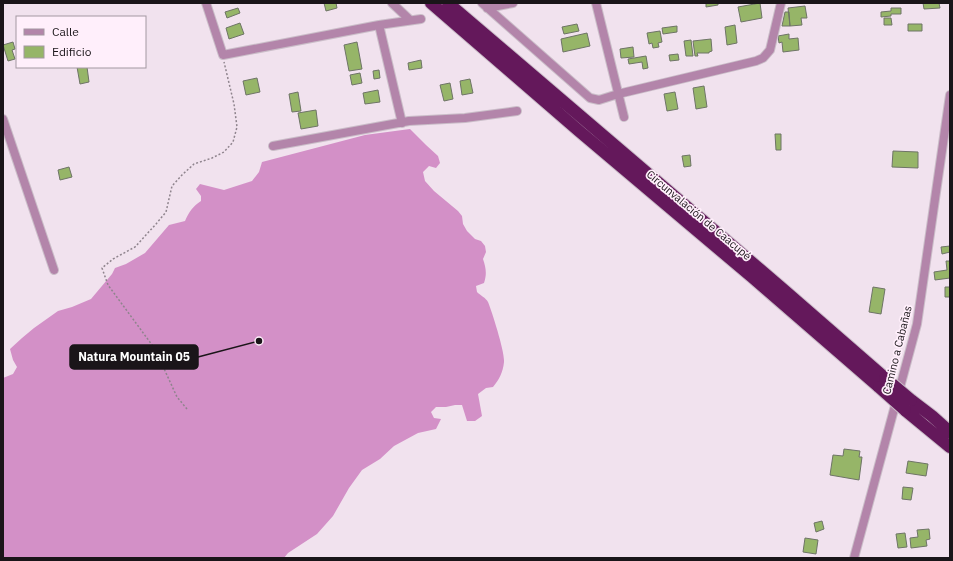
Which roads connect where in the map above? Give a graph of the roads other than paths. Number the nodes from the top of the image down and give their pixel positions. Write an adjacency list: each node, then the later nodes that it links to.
1 (206, 3): 11 (street)
2 (392, 3): 10 (street)
3 (431, 3): 20 (highway, Circunvalación de Caacupé)
4 (448, 3): 20 (highway, Circunvalación de Caacupé)
5 (513, 3): 8 (street)
6 (596, 3): 12 (street)
7 (781, 3): 12 (street)
8 (485, 5): 12 (street)
9 (421, 19): 10 (street)
10 (410, 20): 11 (street)
11 (379, 25): 17 (street)
12 (618, 94): 15 (street)
13 (950, 95): 24 (street, Camino a Cabañas)
14 (517, 111): 17 (street)
15 (624, 117)
16 (3, 119): 19 (street)
17 (402, 123): 18 (street)
18 (273, 146)
19 (54, 270)
20 (882, 383): 21 (highway, Circunvalación de Caacupé, bridge)
21 (908, 405): 22 (highway, Circunvalación de Caacupé); 23 (highway, Circunvalación de Caacupé)
22 (950, 432)
23 (950, 447)
24 (854, 558)

